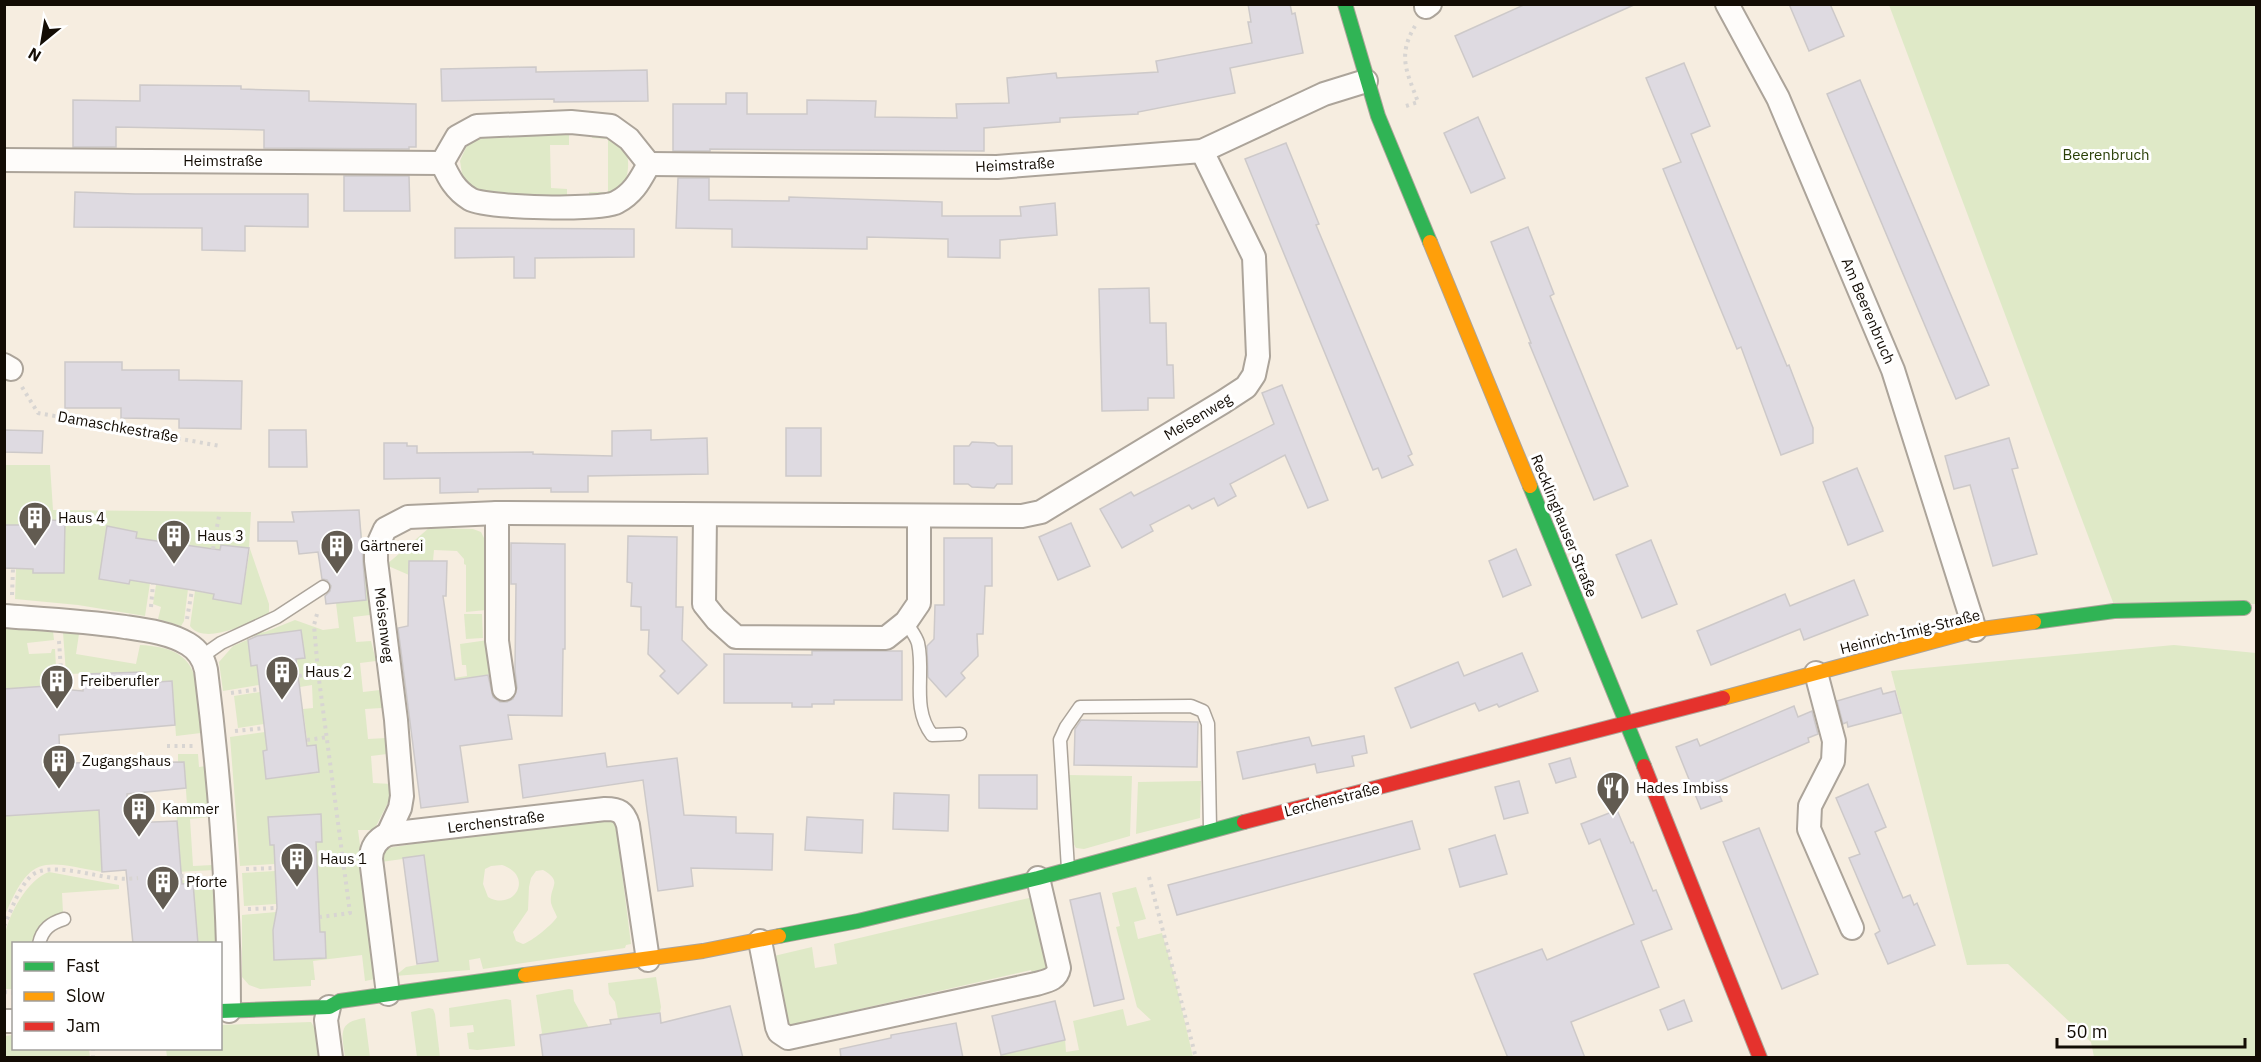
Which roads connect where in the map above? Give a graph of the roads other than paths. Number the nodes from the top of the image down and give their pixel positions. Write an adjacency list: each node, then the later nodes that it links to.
1 (1346, 4): 3 (street, Recklinghauser Straße)
2 (1727, 4): 15 (street, Am Beerenbruch)
3 (1366, 81): 4 (street, Heimstraße); 19 (street, Recklinghauser Straße)
4 (1202, 151): 7 (street, Heimstraße); 10 (street, Meisenweg)
5 (4, 160): 6 (street, Heimstraße)
6 (442, 163): 7 (street); 7 (street)
7 (649, 164)
8 (497, 513): 9 (street, Meisenweg); 18 (street); 22 (street, Meisenweg)
9 (705, 515): 10 (street, Meisenweg); 14 (street)
10 (919, 516): 14 (street)
11 (323, 587): 16 (lane)
12 (2244, 608): 15 (street, Heinrich-Imig-Straße)
13 (4, 616): 16 (street)
14 (906, 622): 20 (lane)
15 (1975, 630): 17 (street, Heinrich-Imig-Straße)
16 (201, 657): 32 (street)
17 (1816, 673): 19 (street, Heinrich-Imig-Straße); 26 (street)
18 (504, 688)
19 (1627, 724): 21 (street, Lerchenstraße); 34 (street, Recklinghauser Straße)
20 (960, 734)
21 (1210, 831): 23 (street, Lerchenstraße); 23 (lane)
22 (388, 834): 29 (street, Lerchenstraße); 30 (street)
23 (1068, 870): 24 (street, Lerchenstraße)
24 (1038, 878): 27 (street, Lerchenstraße); 27 (street)
25 (64, 920): 28 (lane)
26 (1852, 928)
27 (760, 941): 29 (street, Lerchenstraße)
28 (40, 942)
29 (648, 960): 30 (street, Lerchenstraße)
30 (388, 994): 31 (street, Lerchenstraße)
31 (329, 1007): 32 (street, Lerchenstraße); 33 (street)
32 (225, 1011)
33 (331, 1058)
34 (1760, 1058)

